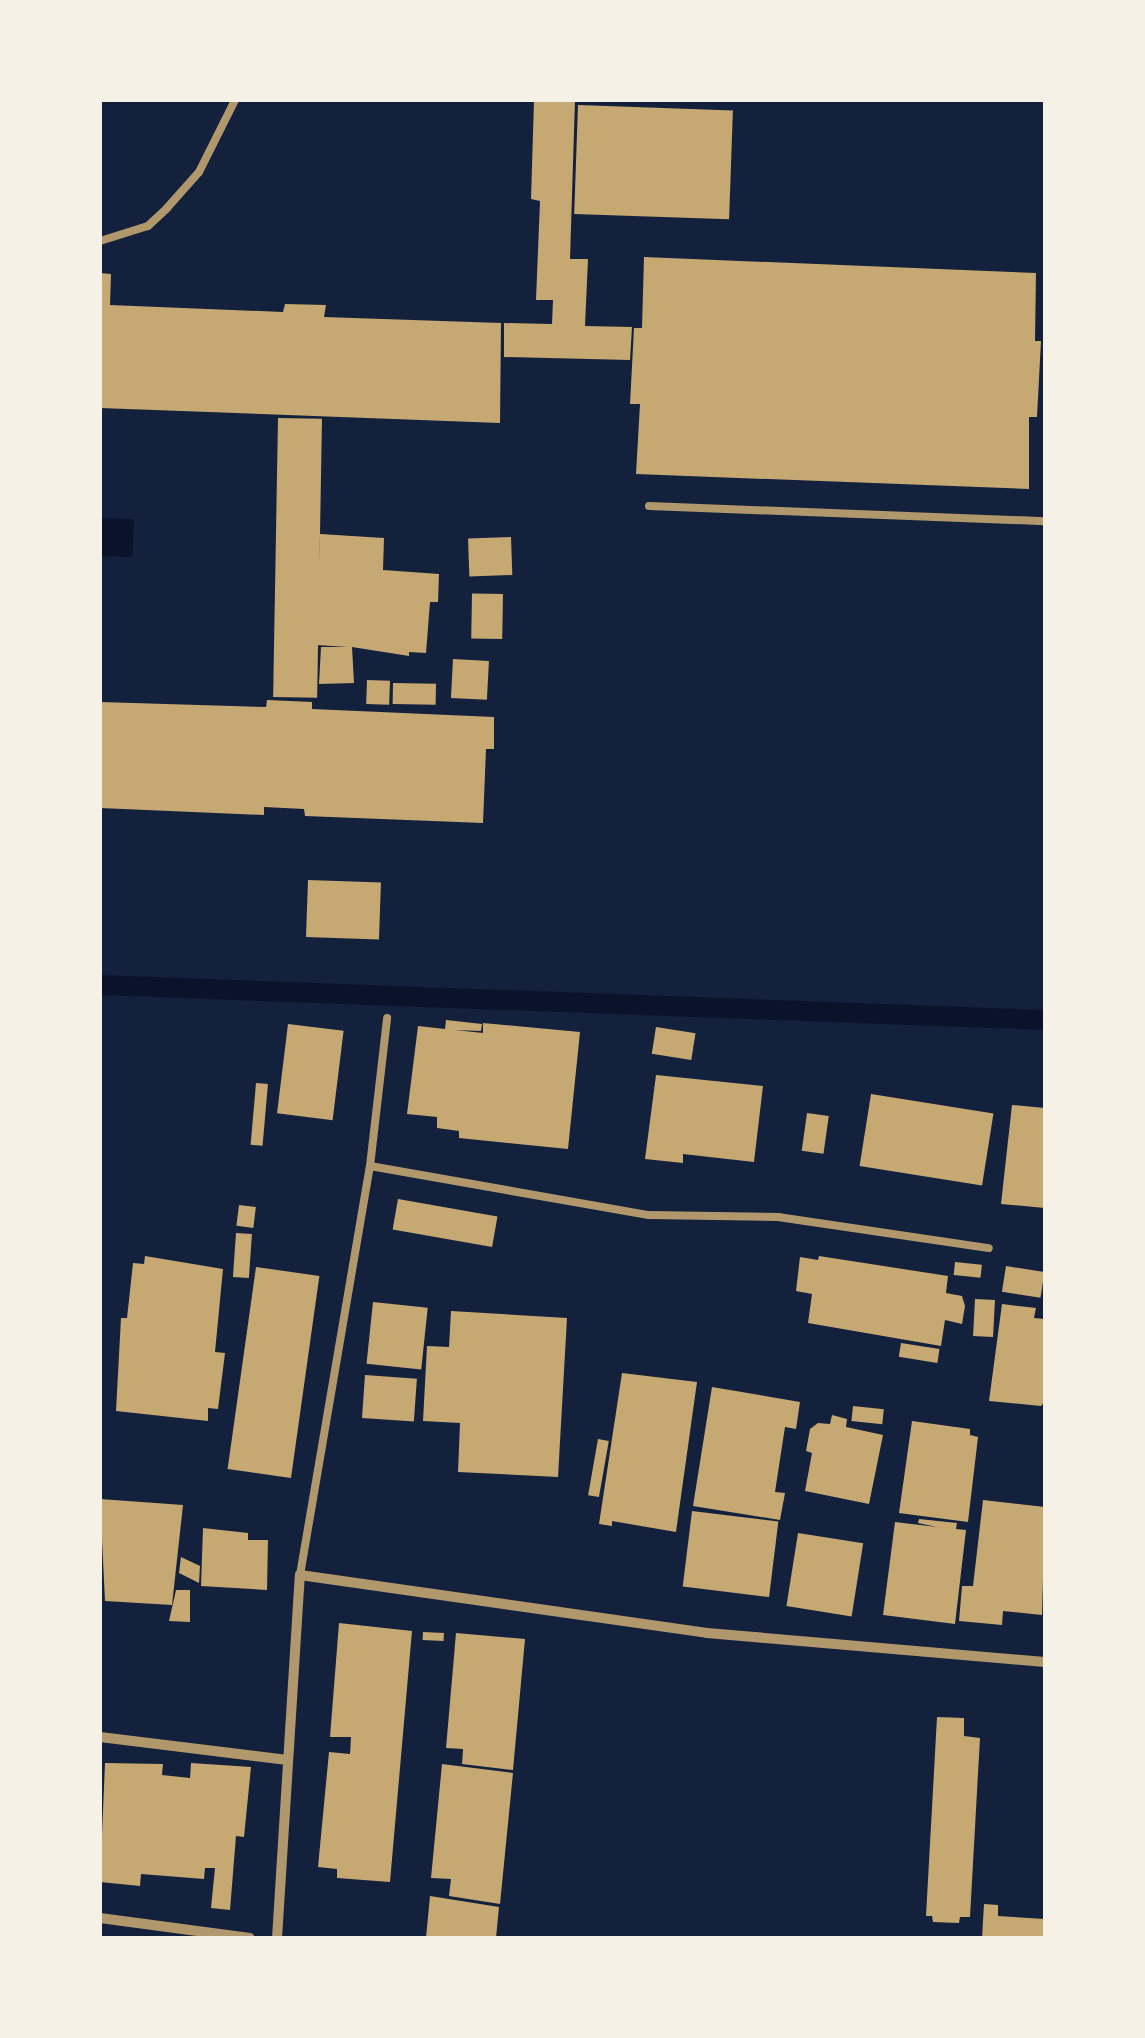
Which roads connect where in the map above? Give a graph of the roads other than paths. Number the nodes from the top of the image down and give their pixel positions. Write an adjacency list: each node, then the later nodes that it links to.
1 (235, 100): 2 (lane)
2 (100, 241)
3 (648, 506): 4 (lane)
4 (1045, 521)
5 (387, 1018): 6 (lane)
6 (370, 1166): 7 (lane); 8 (lane)
7 (988, 1248)
8 (300, 1575): 9 (street); 11 (street)
9 (1045, 1662)
10 (100, 1737): 11 (street)
11 (288, 1760): 14 (street)
12 (100, 1918): 13 (street)
13 (250, 1938)
14 (277, 1938)

